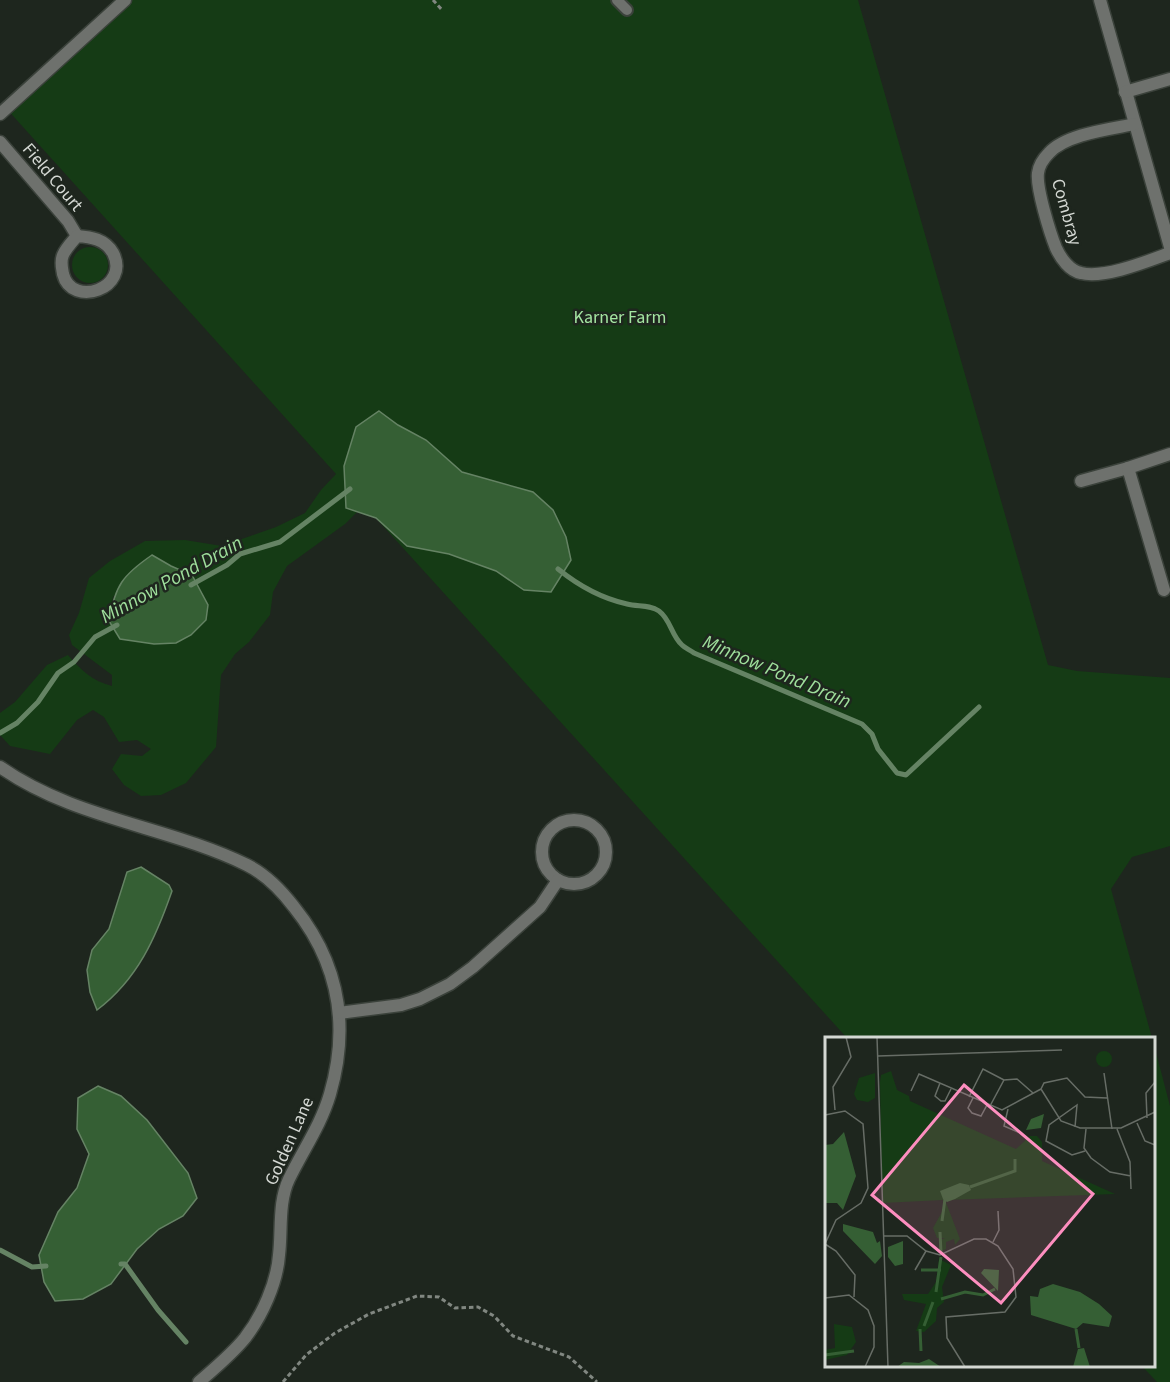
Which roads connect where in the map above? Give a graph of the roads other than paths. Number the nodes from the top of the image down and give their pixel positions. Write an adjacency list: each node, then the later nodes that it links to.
1 (125, 0): 7 (street)
2 (617, 0): 4 (lane)
3 (1100, 0): 6 (street)
4 (627, 10)
5 (1170, 79): 6 (street)
6 (1125, 92): 8 (street)
7 (0, 114)
8 (1135, 124): 11 (street); 12 (street, Combray)
9 (0, 142): 10 (street, Field Court)
10 (76, 236): 10 (street, Field Court)
11 (1170, 247)
12 (1170, 253)
13 (1170, 454): 14 (street)
14 (1128, 468): 15 (street); 16 (street)
15 (1081, 481)
16 (1164, 590)
17 (0, 767): 19 (street, Golden Lane)
18 (558, 880): 18 (street); 19 (street)
19 (339, 1013): 20 (street, Golden Lane)
20 (200, 1382)

